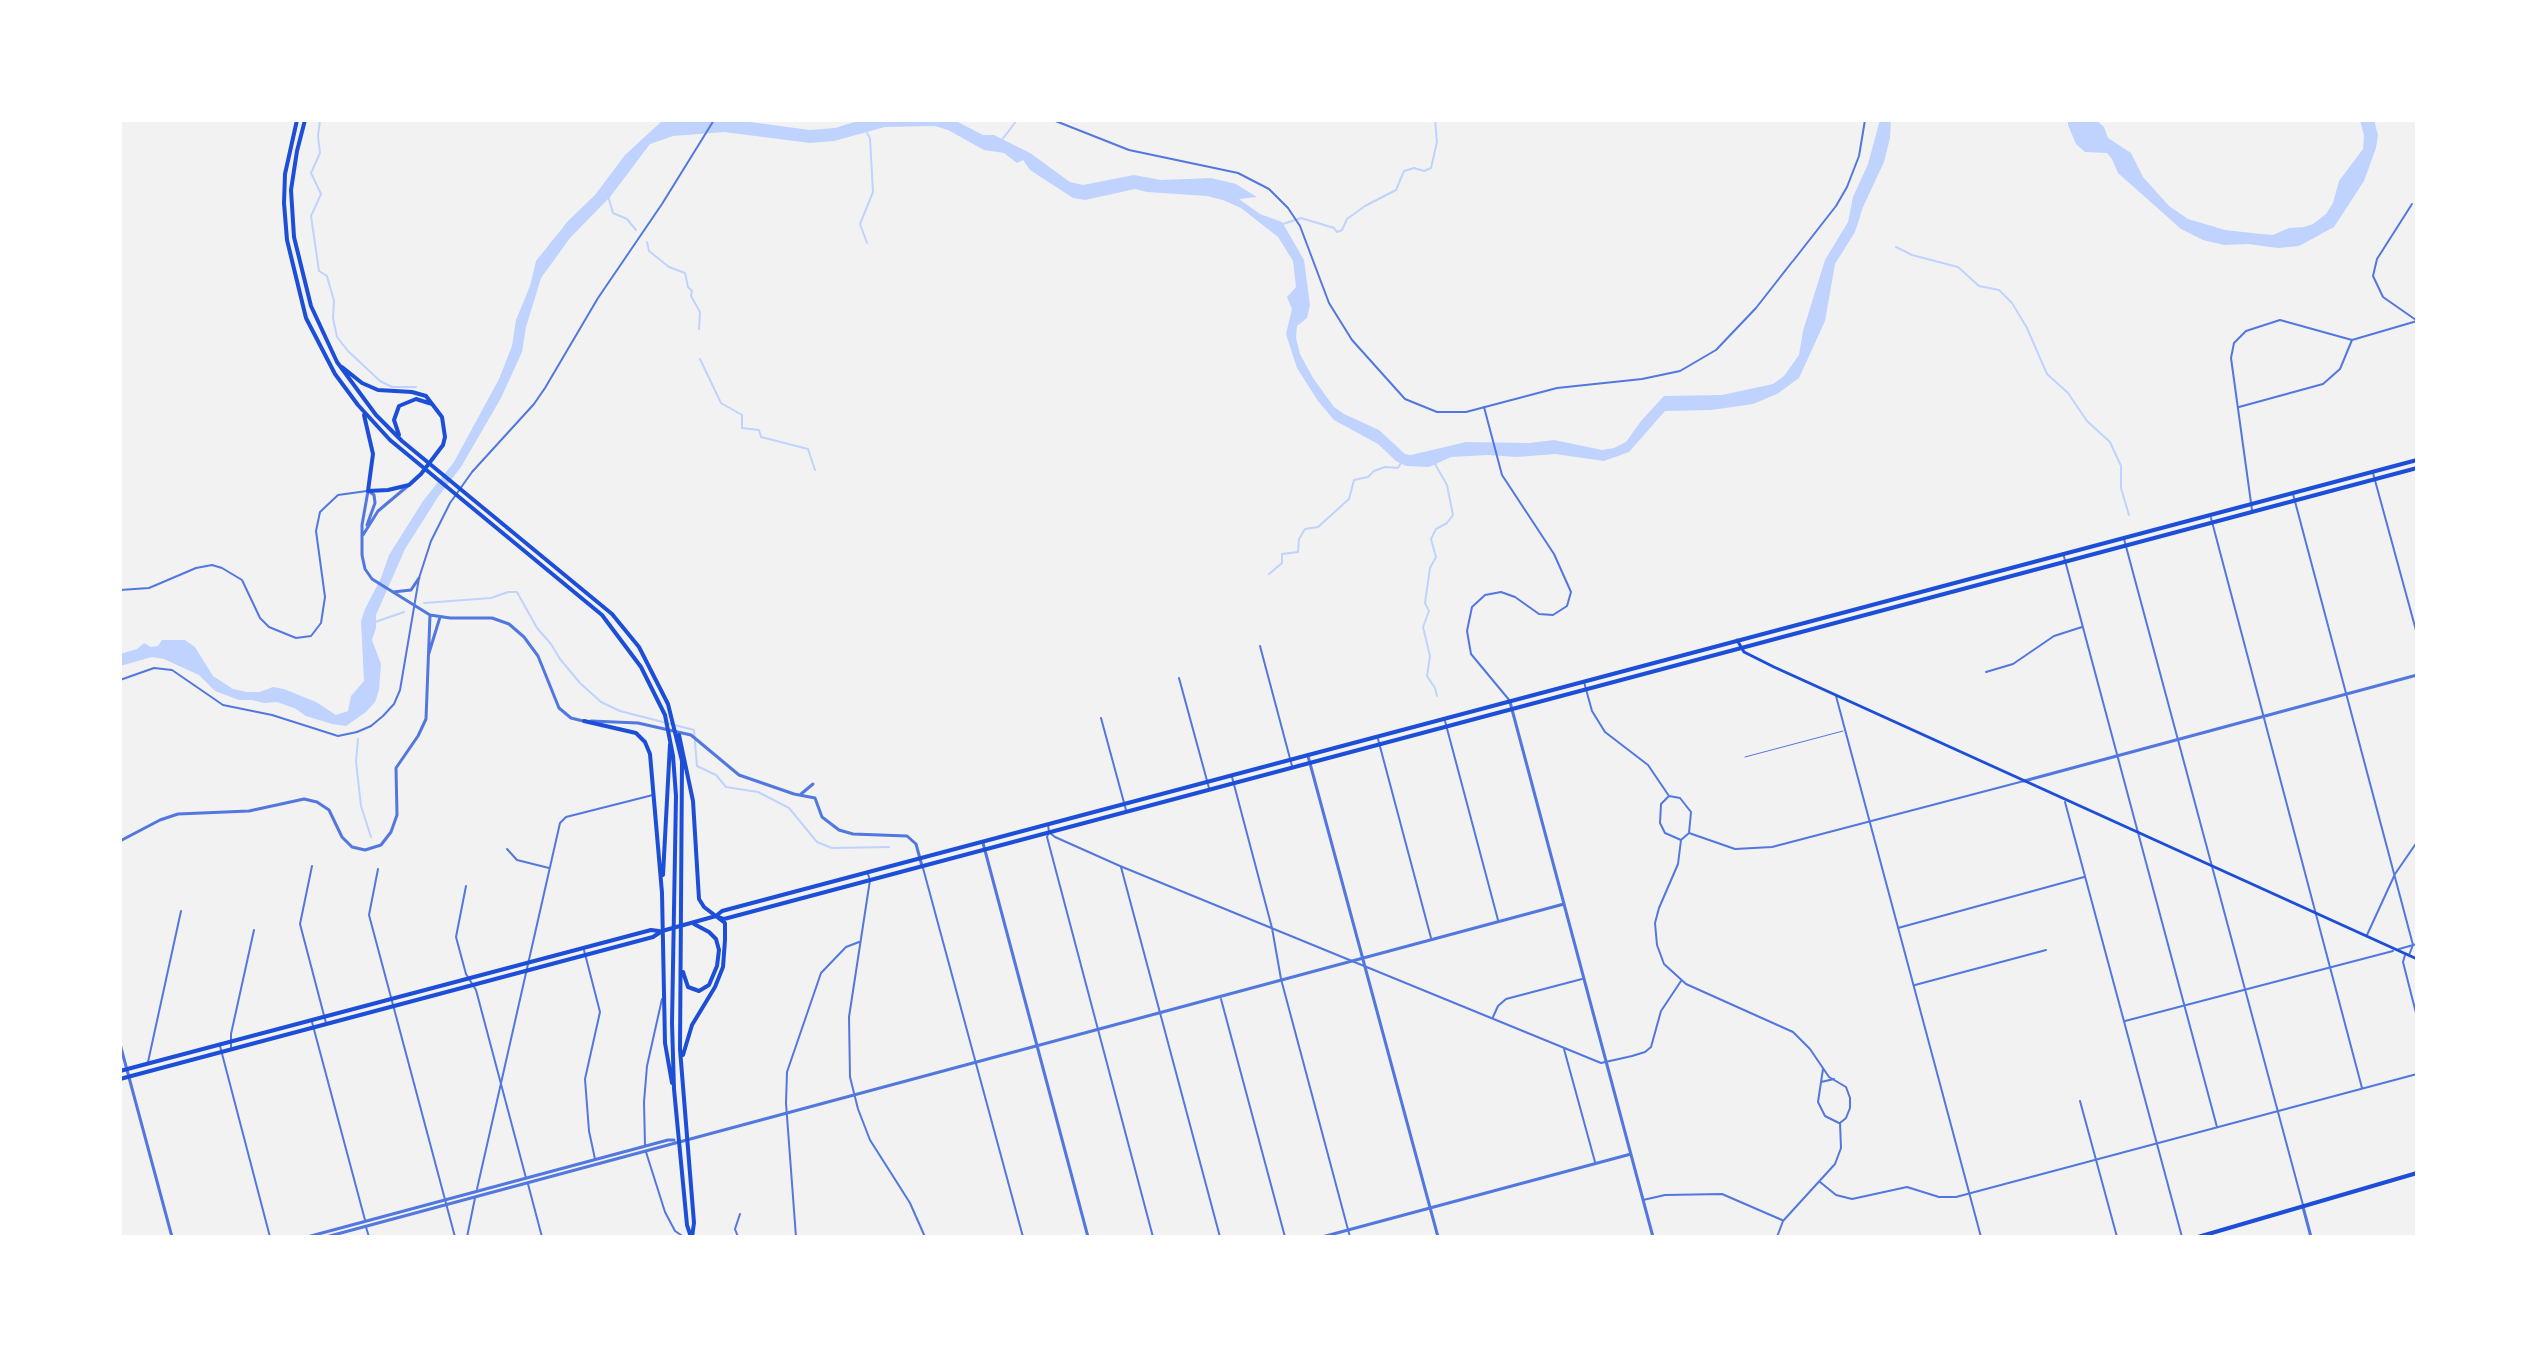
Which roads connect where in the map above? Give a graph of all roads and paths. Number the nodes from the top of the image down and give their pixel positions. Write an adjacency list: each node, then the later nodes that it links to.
1 (297, 120): 11 (main road)
2 (305, 120): 10 (main road)
3 (714, 120): 34 (street)
4 (1053, 120): 6 (street)
5 (1865, 120): 13 (street)
6 (1060, 121): 13 (street)
7 (2412, 204): 8 (street)
8 (2417, 321): 9 (street)
9 (2352, 340): 14 (street); 14 (street)
10 (337, 362): 12 (main road); 15 (main road)
11 (358, 405): 21 (main road); 56 (main road)
12 (434, 405): 15 (main road); 20 (main road)
13 (1484, 407): 54 (street)
14 (2238, 407): 24 (street)
15 (402, 441): 56 (main road)
16 (2417, 460): 18 (main road)
17 (2417, 468): 19 (main road)
18 (2373, 472): 19 (street); 22 (main road)
19 (2375, 479): 23 (main road); 41 (street)
20 (409, 485): 21 (main road); 28 (street)
21 (368, 491): 28 (street); 30 (street); 35 (street)
22 (2293, 493): 23 (street); 24 (main road)
23 (2295, 500): 25 (main road); 52 (street)
24 (2250, 504): 25 (street); 26 (main road)
25 (2253, 511): 27 (main road)
26 (2210, 514): 27 (street); 29 (main road)
27 (2212, 522): 31 (main road); 57 (street)
28 (366, 528): 30 (street)
29 (2124, 537): 31 (street); 32 (main road)
30 (362, 539): 36 (street)
31 (2126, 545): 33 (main road); 65 (street)
32 (2063, 553): 33 (street); 42 (main road)
33 (2065, 561): 40 (street); 44 (main road)
34 (419, 578): 36 (street); 37 (street)
35 (120, 590)
36 (393, 592): 37 (street)
37 (414, 607): 38 (street); 49 (street)
38 (430, 615): 39 (street); 45 (street)
39 (440, 617): 45 (street); 60 (street)
40 (2083, 627): 46 (street); 68 (street)
41 (2417, 634)
42 (1737, 640): 44 (main road); 50 (main road)
43 (1260, 646): 71 (street)
44 (1740, 648): 51 (main road); 53 (main road)
45 (428, 657): 92 (street)
46 (1986, 672)
47 (2417, 675): 52 (street)
48 (1179, 678): 76 (street)
49 (120, 680)
50 (1584, 682): 51 (street); 54 (main road)
51 (1586, 689): 55 (main road); 82 (street)
52 (2346, 694): 57 (street); 105 (street)
53 (1836, 695): 62 (street); 75 (main road)
54 (1510, 702): 55 (street); 59 (main road)
55 (1512, 709): 61 (main road); 110 (street)
56 (668, 715): 64 (main road); 66 (main road)
57 (2263, 716): 65 (street); 112 (street)
58 (1101, 718): 84 (street)
59 (1445, 719): 61 (street); 63 (main road)
60 (584, 721): 80 (main road); 81 (street)
61 (1446, 726): 67 (main road); 114 (street)
62 (1845, 730): 70 (lane); 86 (street)
63 (1377, 737): 67 (street); 69 (main road)
64 (670, 738): 109 (main road); 181 (main road)
65 (2178, 739): 68 (street); 101 (street)
66 (680, 743): 113 (main road); 131 (main road)
67 (1379, 744): 72 (main road); 121 (street)
68 (2117, 755): 75 (street); 89 (street)
69 (1308, 756): 71 (main road); 72 (street)
70 (1745, 757)
71 (1291, 760): 73 (street); 74 (main road)
72 (1310, 762): 73 (main road); 129 (street)
73 (1293, 767): 77 (main road)
74 (1232, 776): 76 (main road); 77 (street)
75 (2024, 781): 83 (main road); 86 (street)
76 (1207, 782): 79 (street); 84 (main road)
77 (1234, 782): 79 (main road); 116 (street)
78 (813, 784): 81 (street)
79 (1209, 789): 85 (main road)
80 (654, 795): 102 (street); 109 (main road)
81 (798, 795): 97 (street)
82 (1669, 796): 90 (street); 91 (street)
83 (2064, 799): 89 (main road); 106 (street)
84 (1124, 804): 85 (street); 87 (main road)
85 (1126, 811): 88 (main road)
86 (1869, 822): 90 (street); 117 (street)
87 (1047, 825): 88 (street); 93 (main road)
88 (1049, 832): 96 (main road); 100 (street); 157 (street)
89 (2138, 832): 101 (main road); 148 (street)
90 (1689, 833): 91 (street)
91 (1681, 840): 140 (street)
92 (120, 841)
93 (983, 842): 96 (street); 97 (main road)
94 (2417, 842): 105 (street)
95 (507, 849): 102 (street)
96 (984, 849): 99 (main road); 161 (street)
97 (921, 858): 99 (street); 104 (main road)
98 (312, 866): 150 (street)
99 (922, 866): 107 (main road); 165 (street)
100 (1120, 866): 116 (street); 149 (street)
101 (2212, 866): 112 (main road); 143 (street)
102 (550, 868): 133 (street)
103 (378, 869): 145 (street)
104 (868, 872): 107 (street); 113 (main road)
105 (2395, 874): 120 (street); 123 (street)
106 (2085, 877): 117 (street); 154 (street)
107 (870, 880): 113 (main road); 122 (street)
108 (466, 886): 138 (street)
109 (662, 893): 119 (main road)
110 (1564, 904): 114 (street); 137 (street)
111 (181, 911): 167 (street)
112 (2316, 913): 120 (main road); 135 (street)
113 (716, 916): 115 (main road); 168 (main road)
114 (1498, 921): 121 (street)
115 (691, 923): 119 (main road); 131 (main road)
116 (1272, 928): 132 (street); 139 (street)
117 (1898, 928): 142 (street)
118 (254, 930): 158 (street)
119 (662, 931): 124 (main road); 127 (main road); 146 (main road)
120 (2366, 936): 126 (main road)
121 (1431, 939): 129 (street)
122 (860, 942): 179 (street); 182 (street)
123 (2415, 945): 126 (street); 128 (street)
124 (584, 948): 127 (street); 133 (main road)
125 (2046, 950): 142 (street)
126 (2396, 950): 128 (main road); 135 (street)
127 (586, 955): 136 (main road); 192 (street)
128 (2407, 955): 130 (main road); 151 (street)
129 (1363, 957): 132 (street); 134 (street)
130 (2417, 959)
131 (681, 960): 168 (main road)
132 (1353, 960): 134 (street); 139 (street)
133 (528, 963): 136 (street); 138 (main road)
134 (1364, 964): 152 (street); 202 (street)
135 (2330, 967): 143 (street); 178 (street)
136 (526, 971): 141 (main road); 177 (street)
137 (1584, 978): 152 (street); 166 (street)
138 (469, 979): 141 (street); 145 (main road)
139 (1281, 979): 144 (street); 206 (street)
140 (1681, 981): 166 (street); 170 (street)
141 (473, 985): 147 (main road); 177 (street)
142 (1914, 985): 197 (street)
143 (2245, 990): 148 (street); 183 (street)
144 (1220, 995): 149 (street); 225 (street)
145 (392, 998): 147 (street); 150 (main road)
146 (663, 998): 181 (main road); 189 (street)
147 (394, 1006): 155 (main road); 200 (street)
148 (2184, 1006): 154 (street); 185 (street)
149 (1159, 1012): 157 (street); 224 (street)
150 (325, 1017): 153 (main road); 155 (street)
151 (2417, 1017)
152 (1493, 1019): 162 (street)
153 (311, 1020): 156 (street); 158 (main road)
154 (2124, 1021): 188 (street)
155 (327, 1024): 156 (main road)
156 (313, 1028): 163 (main road); 205 (street)
157 (1098, 1028): 161 (street); 223 (street)
158 (230, 1042): 160 (main road); 163 (street)
159 (120, 1044): 169 (street)
160 (220, 1045): 164 (street); 167 (main road)
161 (1036, 1045): 165 (street); 222 (street)
162 (1564, 1048): 166 (street); 193 (street)
163 (232, 1049): 164 (main road)
164 (222, 1052): 173 (main road); 209 (street)
165 (975, 1061): 179 (street); 221 (street)
166 (1606, 1063): 190 (street)
167 (148, 1064): 169 (main road)
168 (682, 1066): 186 (main road)
169 (127, 1069): 171 (main road); 173 (street)
170 (1823, 1069): 175 (street); 176 (street)
171 (120, 1071)
172 (2417, 1074): 178 (street)
173 (129, 1077): 174 (main road); 208 (street)
174 (120, 1079)
175 (1835, 1079): 176 (street); 184 (street)
176 (1821, 1082): 184 (street)
177 (501, 1083): 195 (street); 198 (street)
178 (2363, 1089): 183 (street)
179 (853, 1094): 182 (street); 220 (street)
180 (2080, 1101): 191 (street)
181 (676, 1105): 187 (main road)
182 (787, 1111): 186 (street); 219 (street)
183 (2278, 1112): 185 (street); 201 (street)
184 (1840, 1123): 196 (street)
185 (2217, 1128): 188 (street)
186 (688, 1138): 187 (street); 217 (main road)
187 (678, 1141): 189 (street); 217 (main road)
188 (2156, 1144): 191 (street); 233 (street)
189 (646, 1148): 192 (street); 216 (street)
190 (1631, 1154): 193 (street); 199 (street)
191 (2096, 1160): 197 (street); 232 (street)
192 (595, 1162): 195 (street)
193 (1595, 1164): 202 (street)
194 (2417, 1173): 201 (main road)
195 (527, 1181): 198 (street); 215 (street)
196 (1820, 1182): 197 (street); 204 (street)
197 (1970, 1193): 231 (street)
198 (476, 1195): 200 (street); 214 (street)
199 (1643, 1200): 204 (street); 229 (street)
200 (446, 1203): 205 (street); 213 (street)
201 (2303, 1207): 207 (main road); 235 (street)
202 (1430, 1208): 206 (street); 228 (street)
203 (740, 1214): 218 (street)
204 (1783, 1221): 230 (street)
205 (366, 1224): 210 (street); 211 (street); 212 (street)
206 (1348, 1230): 226 (street); 227 (street)
207 (2210, 1236): 234 (main road)
208 (172, 1237)
209 (270, 1237)
210 (307, 1237)
211 (326, 1237)
212 (369, 1237)
213 (455, 1237)
214 (467, 1237)
215 (542, 1237)
216 (684, 1237)
217 (692, 1237)
218 (738, 1237)
219 (796, 1237)
220 (925, 1237)
221 (1023, 1237)
222 (1088, 1237)
223 (1153, 1237)
224 (1220, 1237)
225 (1285, 1237)
226 (1322, 1237)
227 (1350, 1237)
228 (1438, 1237)
229 (1652, 1237)
230 (1777, 1237)
231 (1981, 1237)
232 (2117, 1237)
233 (2182, 1237)
234 (2198, 1237)
235 (2311, 1237)

